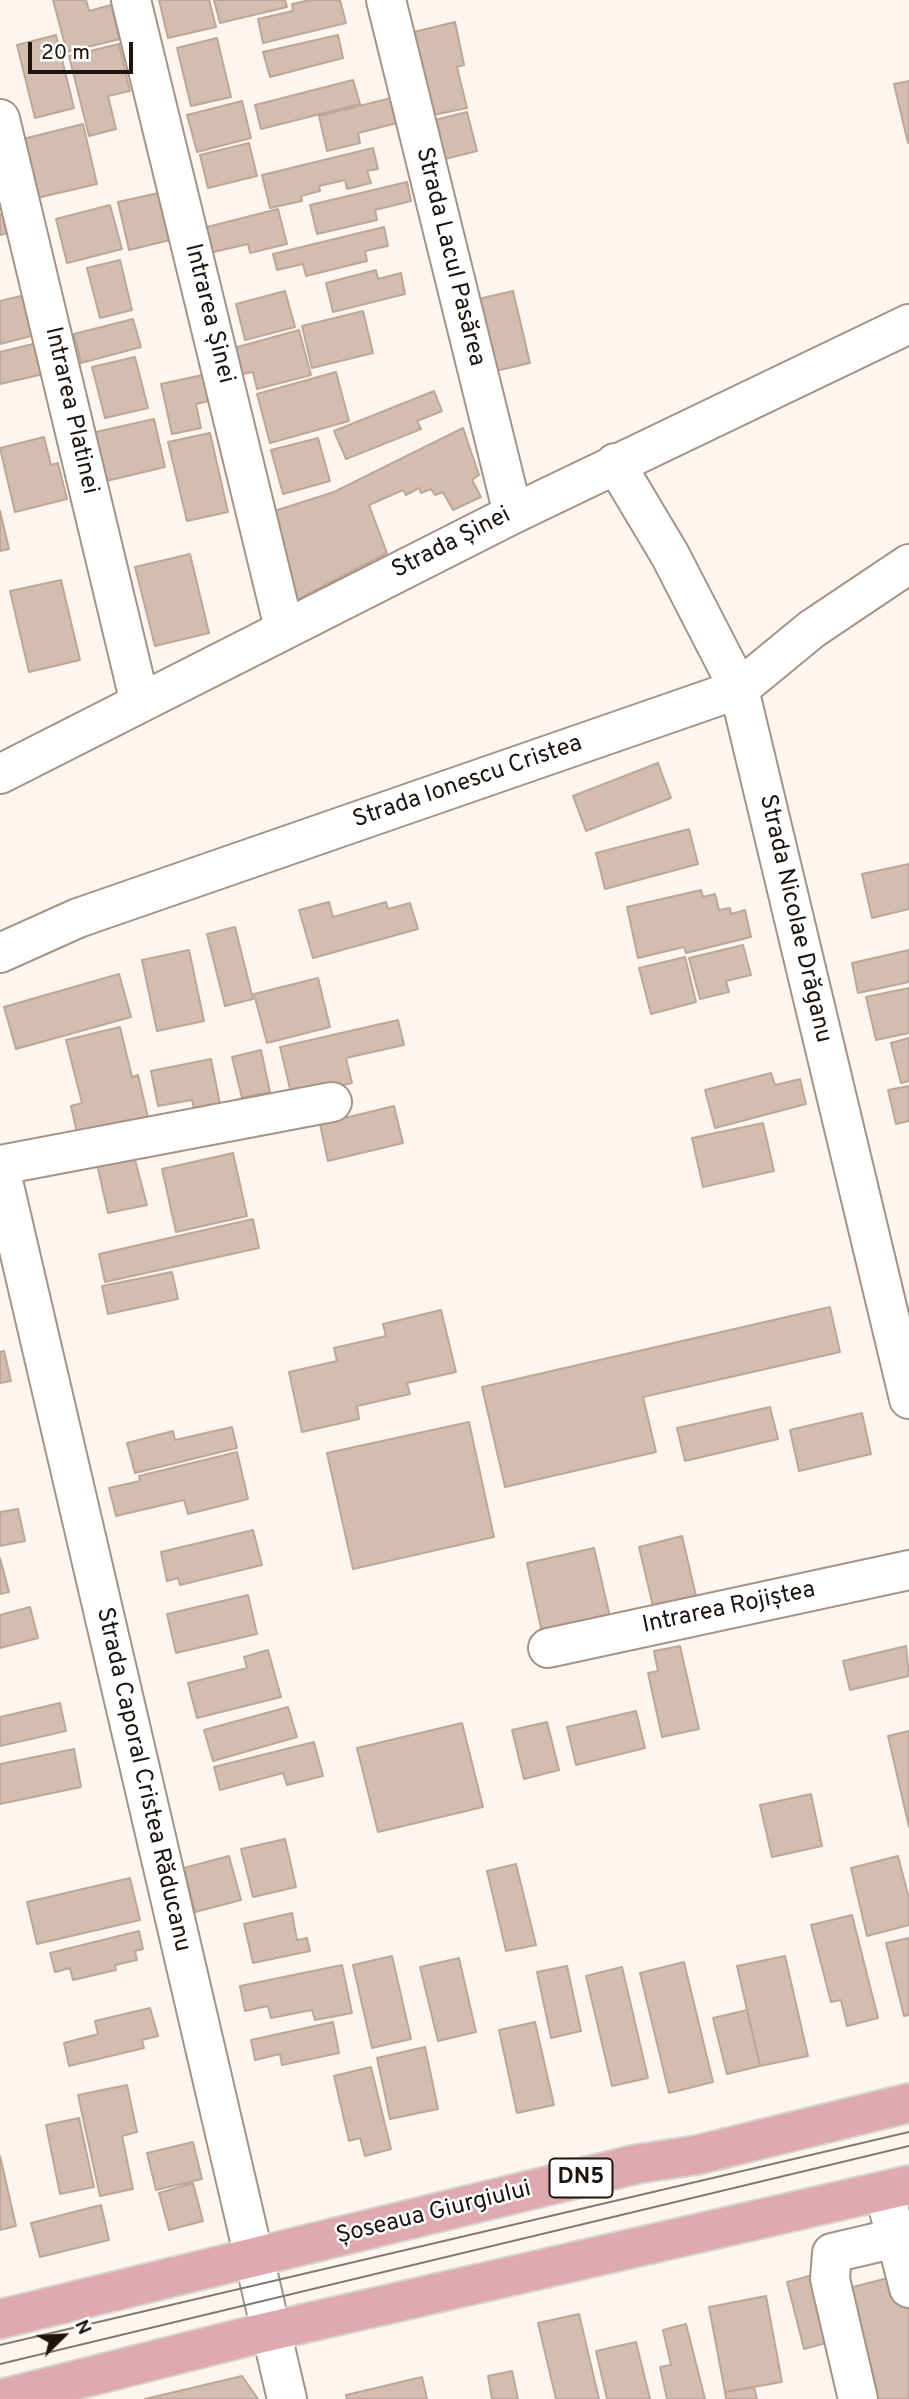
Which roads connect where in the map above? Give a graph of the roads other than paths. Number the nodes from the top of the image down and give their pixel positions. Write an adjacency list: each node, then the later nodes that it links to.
1 (131, 0): 8 (street, Intrarea Șinei)
2 (386, 0): 6 (street, Strada Lacul Pasărea)
3 (0, 119): 10 (street, Intrarea Platinei)
4 (909, 324): 5 (street, Strada Șinei)
5 (615, 463): 6 (street, Strada Șinei); 9 (street, Strada Nicolae Drăganu)
6 (513, 514): 8 (street, Strada Șinei)
7 (909, 564): 9 (street, Strada Ionescu Cristea)
8 (284, 628): 10 (street, Strada Șinei)
9 (739, 689): 12 (street, Strada Ionescu Cristea); 16 (street, Strada Nicolae Drăganu)
10 (140, 703): 11 (street, Strada Șinei)
11 (0, 774)
12 (0, 953)
13 (332, 1102): 14 (street)
14 (0, 1166): 15 (street, Strada Caporal Cristea Răducanu)
15 (16, 1306): 22 (street, Strada Caporal Cristea Răducanu)
16 (909, 1399)
17 (909, 1570): 18 (street, Intrarea Rojiștea)
18 (548, 1648)
19 (909, 2103): 22 (main road, Șoseaua Giurgiului / DN5)
20 (897, 2188): 21 (street); 25 (main road)
21 (896, 2238): 23 (street); 29 (street)
22 (253, 2258): 24 (main road, Șoseaua Giurgiului / DN5); 25 (street, Strada Caporal Cristea Răducanu)
23 (909, 2288)
24 (0, 2319)
25 (271, 2331): 26 (main road); 28 (street, Strada Caporal Cristea Răducanu)
26 (43, 2394): 27 (main road)
27 (1, 2399)
28 (287, 2399)
29 (858, 2399)

